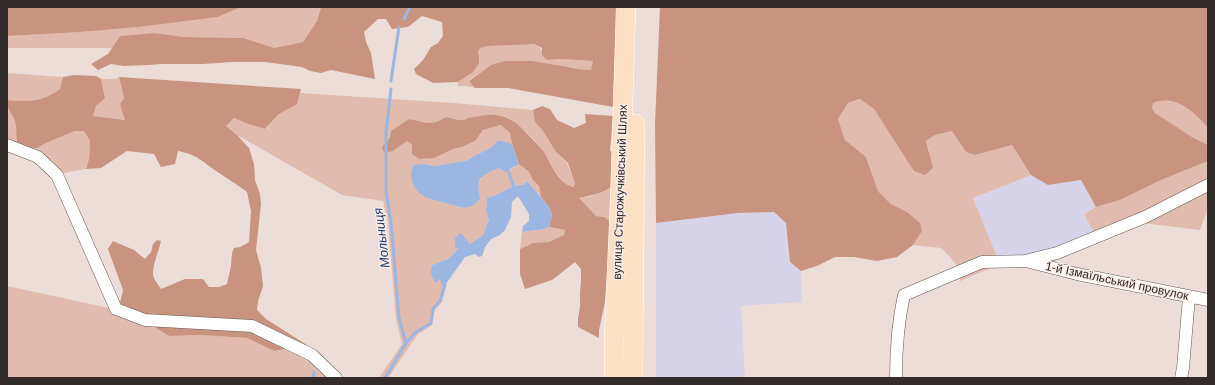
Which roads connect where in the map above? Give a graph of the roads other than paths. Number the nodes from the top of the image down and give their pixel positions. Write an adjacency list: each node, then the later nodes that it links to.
1 (626, 7): 3 (main road, вулиця Старожучківський Шлях)
2 (640, 7): 3 (main road, вулиця Старожучківський Шлях)
3 (629, 123): 10 (main road, вулиця Старожучківський Шлях); 11 (main road, вулиця Старожучківський Шлях)
4 (7, 145): 9 (street)
5 (1208, 185): 6 (street)
6 (1025, 261): 7 (street, 1-й Ізмаїльський провулок); 12 (street)
7 (1189, 297): 8 (street, 1-й Ізмаїльський провулок); 13 (street)
8 (1208, 300)
9 (336, 378)
10 (614, 378)
11 (633, 378)
12 (896, 378)
13 (1181, 378)

